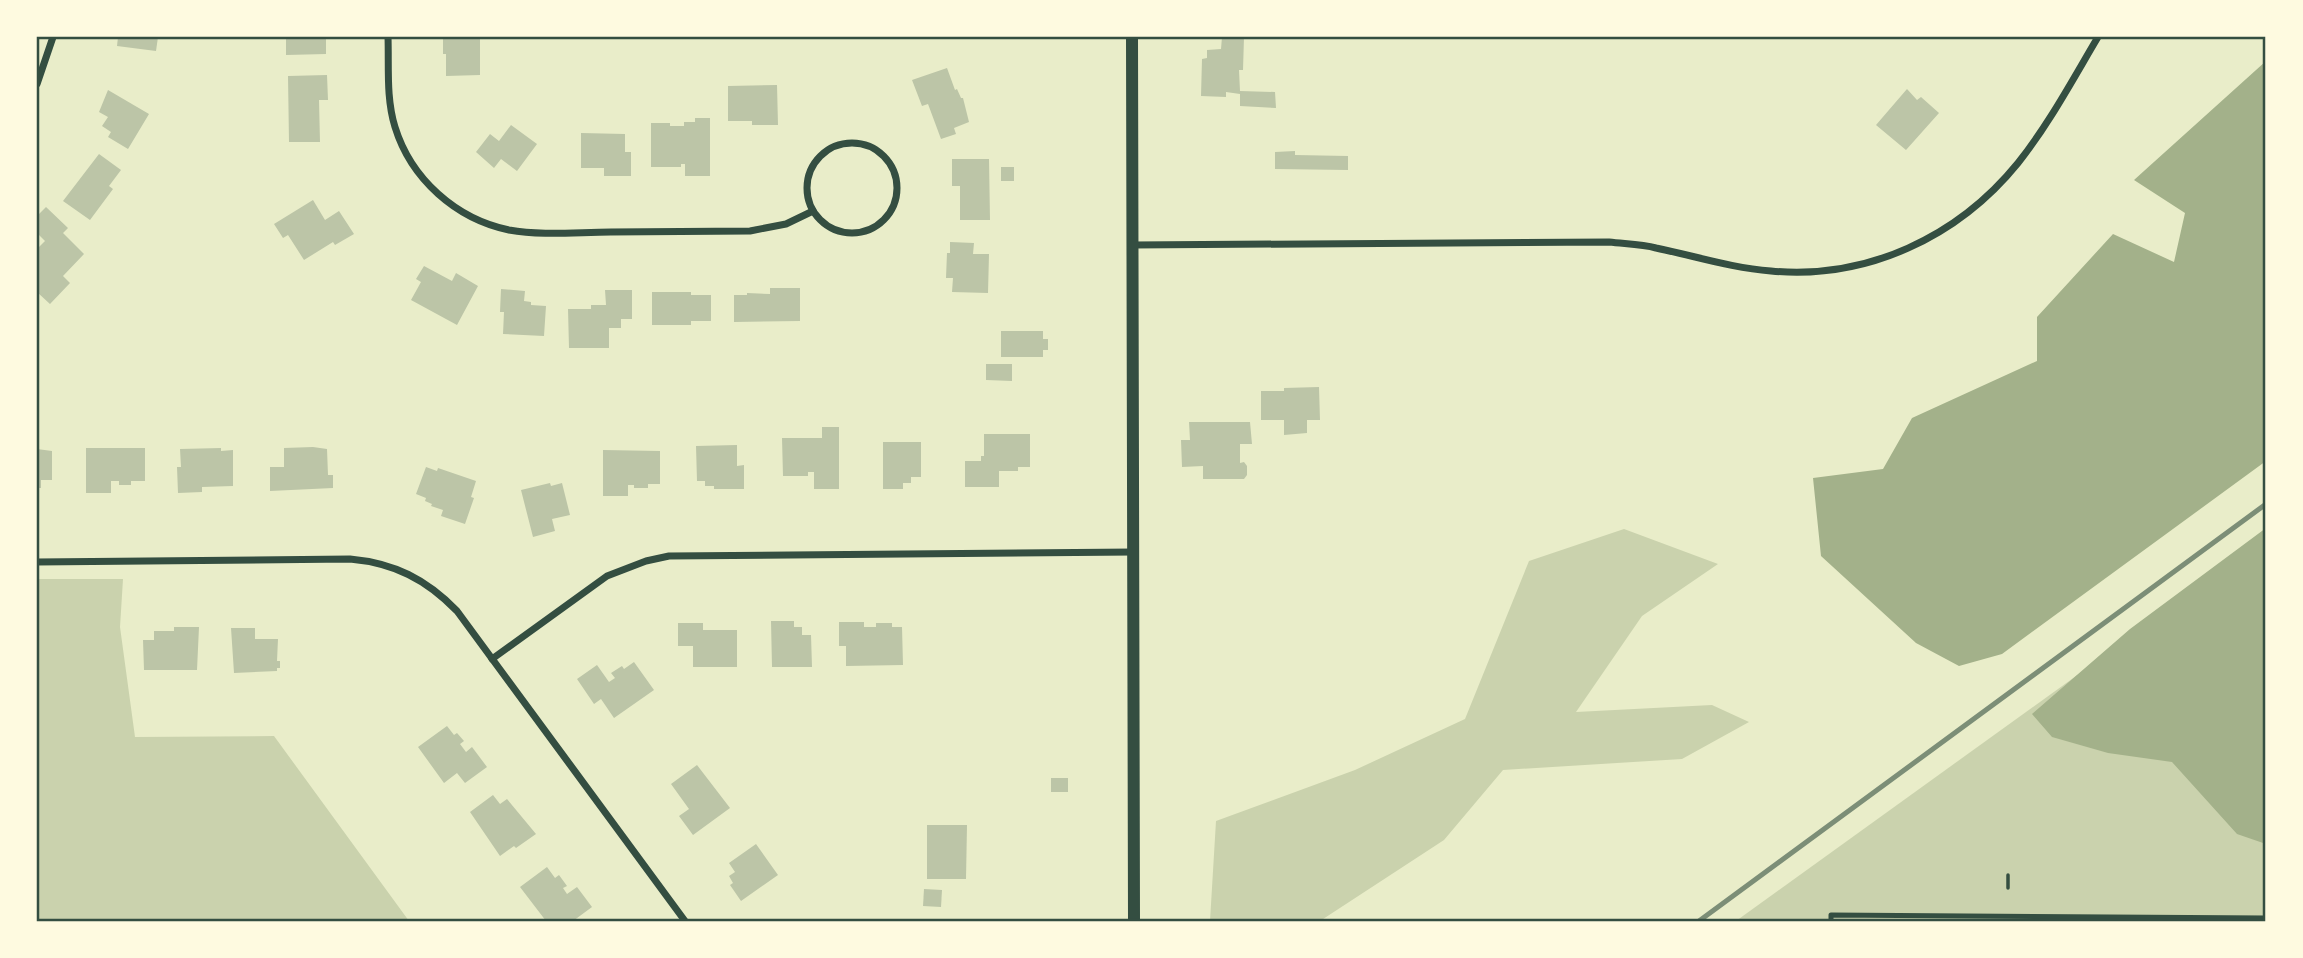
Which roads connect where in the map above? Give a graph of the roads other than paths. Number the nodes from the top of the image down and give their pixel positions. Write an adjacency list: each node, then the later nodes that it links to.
1 (54, 37): 5 (street)
2 (388, 37): 6 (street)
3 (1132, 37): 7 (street)
4 (2098, 37): 7 (street)
5 (37, 84)
6 (813, 211): 6 (street)
7 (1133, 246): 8 (street)
8 (1134, 552): 10 (street); 13 (street)
9 (37, 562): 10 (street)
10 (492, 659): 12 (street)
11 (2266, 918): 14 (lane)
12 (685, 921)
13 (1134, 921)
14 (1831, 921)

